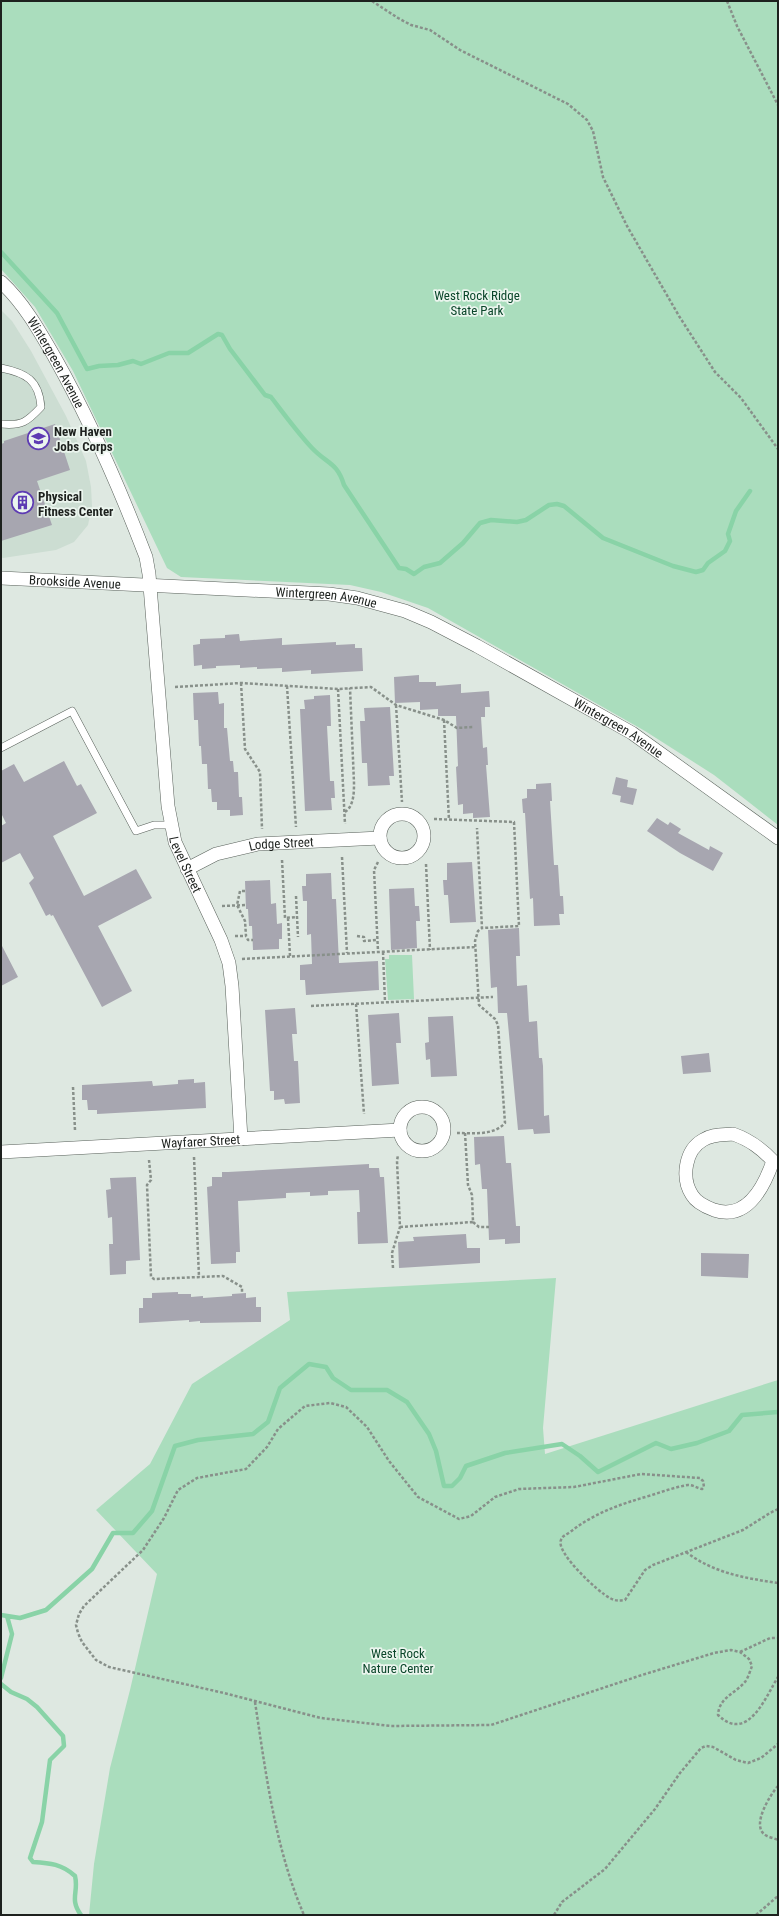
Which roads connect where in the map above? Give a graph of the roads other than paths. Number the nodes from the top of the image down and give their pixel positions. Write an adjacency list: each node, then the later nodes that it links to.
1 (1, 282): 5 (street, Wintergreen Avenue)
2 (1, 368): 3 (lane)
3 (1, 424)
4 (1, 578): 5 (street, Brookside Avenue)
5 (150, 584): 7 (street, Level Street); 9 (street, Wintergreen Avenue)
6 (1, 748): 7 (lane)
7 (172, 825): 10 (street, Level Street)
8 (380, 838): 10 (street, Lodge Street)
9 (778, 838)
10 (187, 869): 12 (street, Level Street)
11 (400, 1130): 12 (street, Wayfarer Street)
12 (242, 1139): 13 (street, Wayfarer Street)
13 (1, 1152)
14 (775, 1161): 14 (street)

